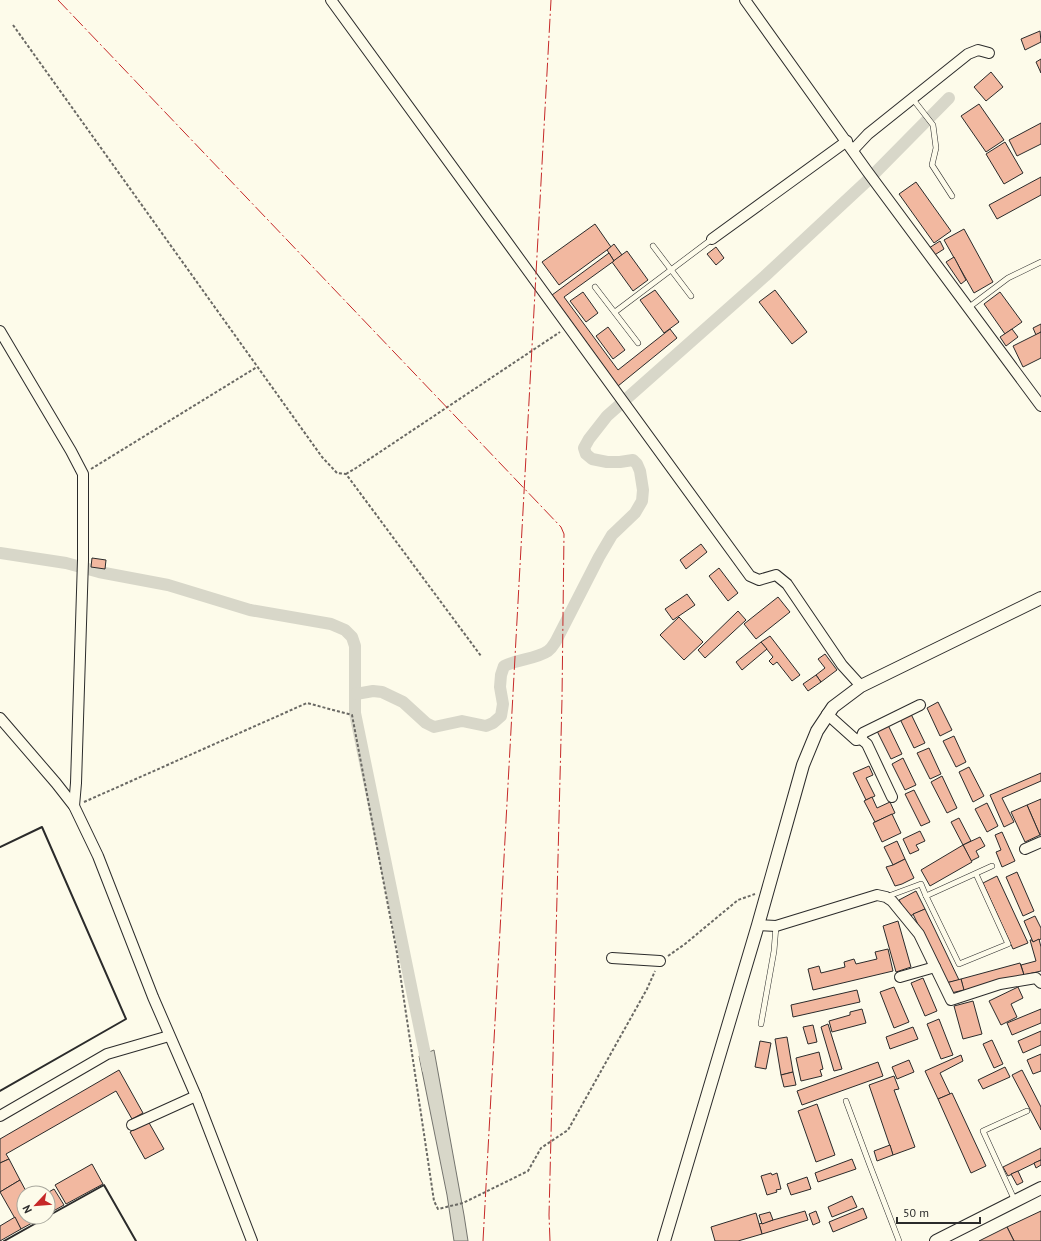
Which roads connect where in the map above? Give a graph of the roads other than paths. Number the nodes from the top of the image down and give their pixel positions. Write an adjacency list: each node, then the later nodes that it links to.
1 (331, 0): 20 (street)
2 (745, 0): 5 (street)
3 (988, 53): 4 (street)
4 (912, 98): 6 (street); 7 (lane)
5 (847, 141): 6 (street); 8 (street)
6 (853, 150): 14 (street)
7 (952, 196)
8 (712, 239): 11 (lane)
9 (653, 246): 11 (lane)
10 (1041, 262): 14 (lane)
11 (671, 270): 13 (lane); 15 (lane)
12 (595, 286): 15 (lane)
13 (691, 296)
14 (968, 308): 18 (street)
15 (615, 312): 17 (lane)
16 (0, 331): 26 (street)
17 (638, 343)
18 (1041, 406)
19 (1040, 601): 20 (street)
20 (861, 686): 22 (street)
21 (920, 704): 24 (street)
22 (827, 714): 24 (street); 33 (street)
23 (0, 718): 26 (street)
24 (861, 739): 25 (street)
25 (892, 797)
26 (74, 806): 41 (street)
27 (1041, 842): 28 (street)
28 (1025, 849)
29 (992, 866): 30 (lane)
30 (976, 874): 31 (lane); 31 (lane)
31 (926, 896): 32 (lane)
32 (886, 897): 34 (street); 37 (street)
33 (758, 925): 34 (street); 50 (street)
34 (776, 926): 40 (lane)
35 (612, 958): 36 (street)
36 (660, 961)
37 (935, 967): 38 (street); 39 (street)
38 (900, 977)
39 (1041, 983)
40 (761, 1024)
41 (169, 1036): 42 (street); 45 (street)
42 (196, 1096): 46 (street); 49 (street)
43 (846, 1101): 51 (lane)
44 (1027, 1111): 48 (lane)
45 (0, 1116)
46 (132, 1125)
47 (1041, 1188): 48 (street)
48 (1015, 1201): 52 (street)
49 (252, 1241)
50 (664, 1241)
51 (900, 1241)
52 (936, 1241)

